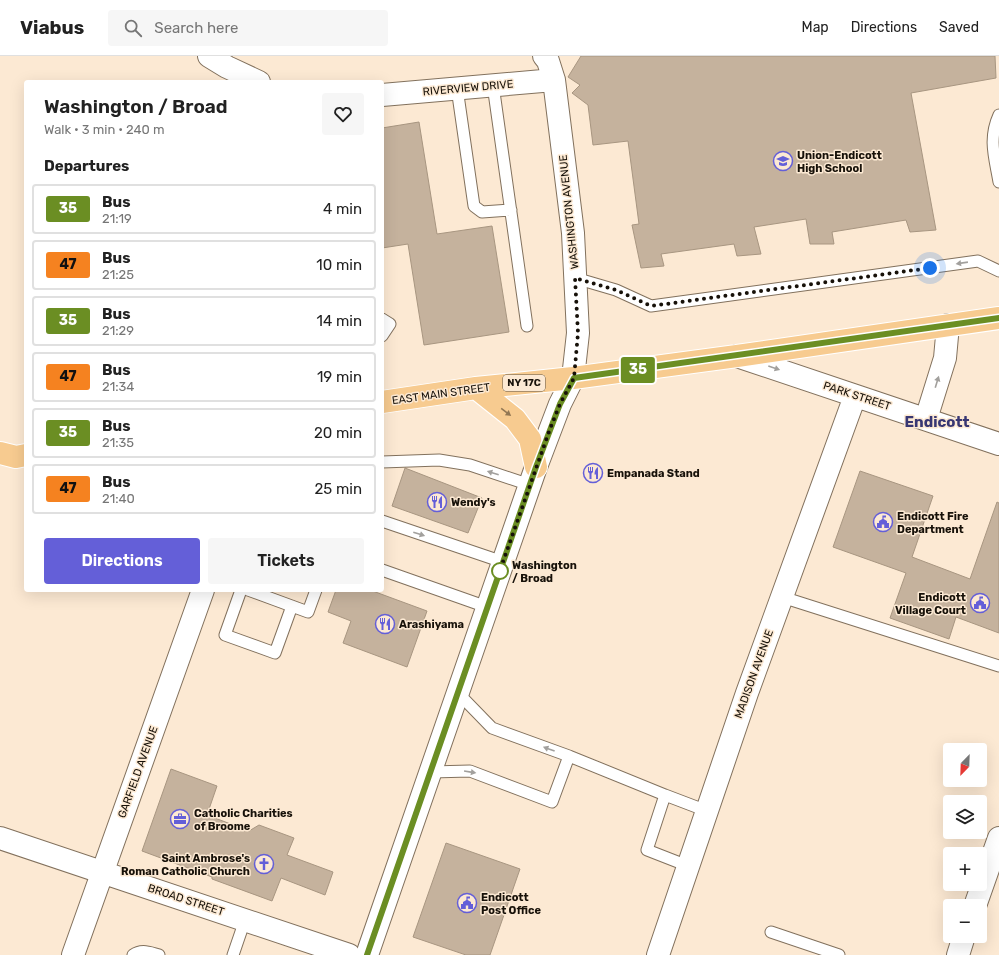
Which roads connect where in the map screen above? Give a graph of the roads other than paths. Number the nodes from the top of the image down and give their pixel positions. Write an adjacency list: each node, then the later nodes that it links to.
1 (209, 56): 3 (street)
2 (544, 56): 5 (street, WASHINGTON AVENUE)
3 (228, 75): 4 (street)
4 (250, 80)
5 (554, 80): 6 (street, RIVERVIEW DRIVE); 13 (street, WASHINGTON AVENUE)
6 (493, 85): 7 (street, RIVERVIEW DRIVE); 11 (lane)
7 (456, 88): 8 (street, RIVERVIEW DRIVE); 11 (lane)
8 (384, 95)
9 (999, 115): 10 (lane)
10 (999, 182)
11 (511, 210): 17 (lane)
12 (999, 271): 13 (lane, one-way to 13)
13 (575, 278): 20 (street, WASHINGTON AVENUE)
14 (999, 318): 16 (main road, EAST MAIN STREET / NY 17C)
15 (384, 320): 18 (lane)
16 (948, 325): 19 (main road, EAST MAIN STREET / NY 17C); 24 (street, one-way to 16)
17 (527, 326)
18 (384, 333)
19 (738, 356): 20 (main road, EAST MAIN STREET / NY 17C); 22 (street, PARK STREET, one-way to 22)
20 (574, 378): 21 (main road, EAST MAIN STREET / NY 17C); 27 (street, WASHINGTON AVENUE)
21 (476, 388): 23 (main road, EAST MAIN STREET / NY 17C); 27 (main road, one-way to 27)
22 (855, 396): 24 (street, PARK STREET); 35 (street, MADISON AVENUE)
23 (384, 402)
24 (926, 419): 25 (street, PARK STREET)
25 (999, 444)
26 (384, 462): 27 (lane, one-way to 26)
27 (533, 476): 29 (street, WASHINGTON AVENUE)
28 (384, 523): 29 (lane, one-way to 29)
29 (503, 562): 37 (street, WASHINGTON AVENUE)
30 (384, 571): 37 (lane)
31 (202, 592): 48 (street, GARFIELD AVENUE)
32 (240, 592): 36 (lane)
33 (254, 592): 36 (lane)
34 (315, 592): 36 (lane)
35 (782, 597): 38 (lane); 43 (street, MADISON AVENUE)
36 (292, 606)
37 (488, 607): 39 (street, WASHINGTON AVENUE)
38 (999, 666)
39 (458, 693): 40 (lane, one-way to 39); 41 (street, WASHINGTON AVENUE)
40 (569, 756): 41 (lane, one-way to 40); 42 (lane)
41 (431, 772): 59 (street, WASHINGTON AVENUE)
42 (665, 795): 43 (lane); 46 (lane)
43 (707, 811): 46 (street, MADISON AVENUE)
44 (0, 838): 48 (street, BROAD STREET)
45 (999, 838): 47 (street)
46 (688, 866): 60 (street, MADISON AVENUE)
47 (994, 870): 49 (street)
48 (102, 872): 50 (street, BROAD STREET); 54 (street, GARFIELD AVENUE)
49 (979, 899)
50 (245, 920): 57 (lane); 58 (street, BROAD STREET)
51 (771, 932): 53 (lane)
52 (962, 943): 61 (street)
53 (836, 954)
54 (73, 955)
55 (133, 955): 56 (lane)
56 (159, 955)
57 (232, 955)
58 (349, 955)
59 (367, 955)
60 (658, 955)
61 (958, 955)

